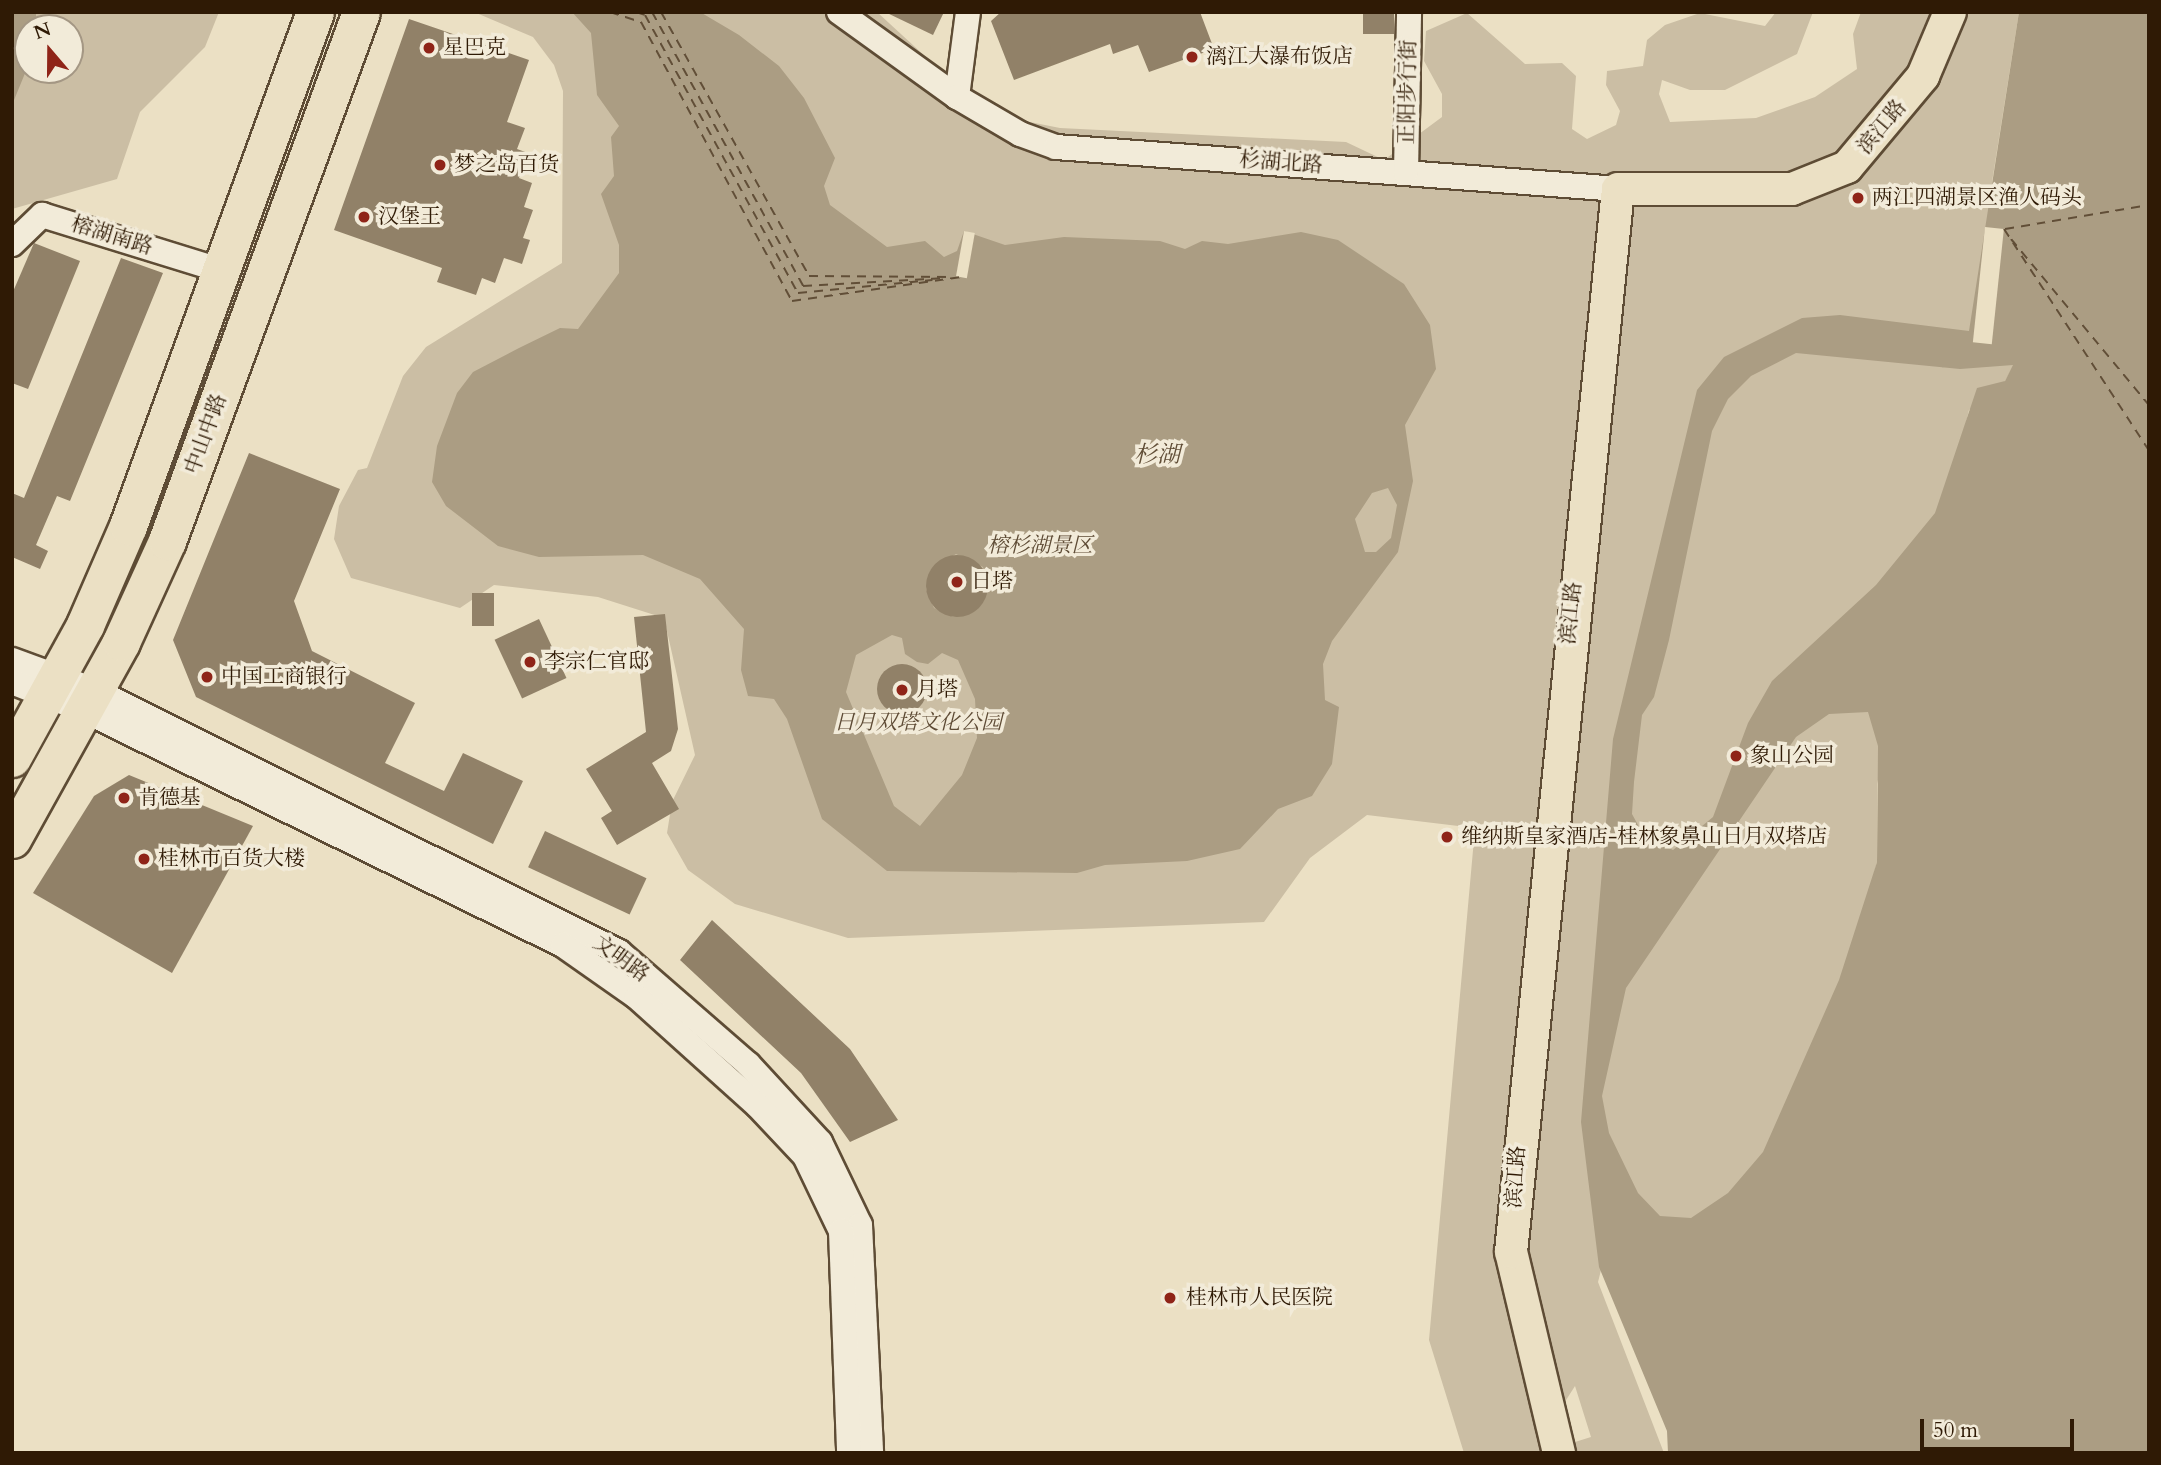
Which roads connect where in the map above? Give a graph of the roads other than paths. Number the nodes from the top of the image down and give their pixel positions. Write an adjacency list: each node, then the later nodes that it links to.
1 (315, 12): 11 (highway, 中山中路)
2 (361, 12): 15 (highway, 中山中路)
3 (839, 12): 7 (street, 杉湖北路)
4 (968, 12): 7 (street)
5 (1409, 12): 8 (street, 正阳步行街)
6 (1950, 12): 9 (main road, 滨江路)
7 (957, 97): 8 (street, 杉湖北路)
8 (1406, 172): 9 (street, 杉湖北路)
9 (1618, 189): 20 (main road, 滨江路)
10 (12, 244): 11 (street, 榕湖南路)
11 (223, 271): 14 (highway, 中山中路)
12 (12, 660): 14 (street)
13 (12, 682): 14 (street)
14 (53, 684): 15 (street); 16 (highway, 中山中路)
15 (89, 700): 17 (highway, 中山中路); 18 (street, 文明路); 19 (street, 文明路)
16 (12, 758)
17 (12, 839)
18 (849, 1453)
19 (871, 1453)
20 (1559, 1453)

